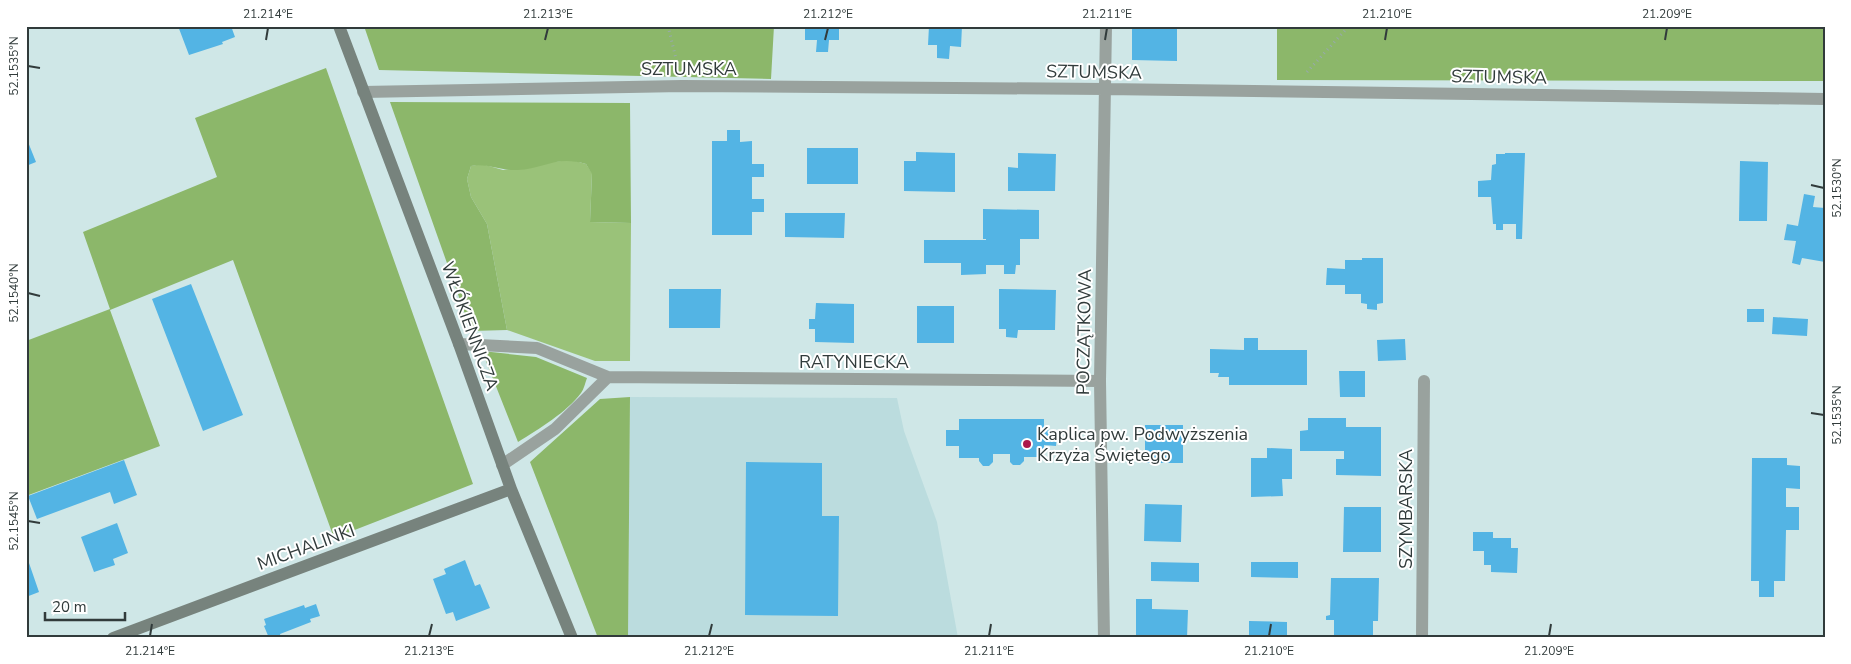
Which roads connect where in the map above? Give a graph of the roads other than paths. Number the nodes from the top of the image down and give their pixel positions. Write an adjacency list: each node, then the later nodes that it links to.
1 (339, 26): 4 (street, WŁÓKIENNICZA)
2 (1106, 26): 3 (street, POCZĄTKOWA)
3 (1106, 89): 4 (street, SZTUMSKA); 5 (street, SZTUMSKA); 8 (street, POCZĄTKOWA)
4 (363, 92): 6 (street, WŁÓKIENNICZA)
5 (1825, 99)
6 (459, 344): 7 (street, RATYNIECKA); 10 (street, WŁÓKIENNICZA)
7 (608, 377): 8 (street, RATYNIECKA); 10 (street)
8 (1100, 381): 14 (street, POCZĄTKOWA)
9 (1424, 381): 15 (street, SZYMBARSKA)
10 (502, 465): 11 (street, WŁÓKIENNICZA)
11 (512, 489): 12 (street, MICHALINKI); 13 (street, WŁÓKIENNICZA)
12 (114, 638)
13 (572, 638)
14 (1104, 638)
15 (1422, 638)

